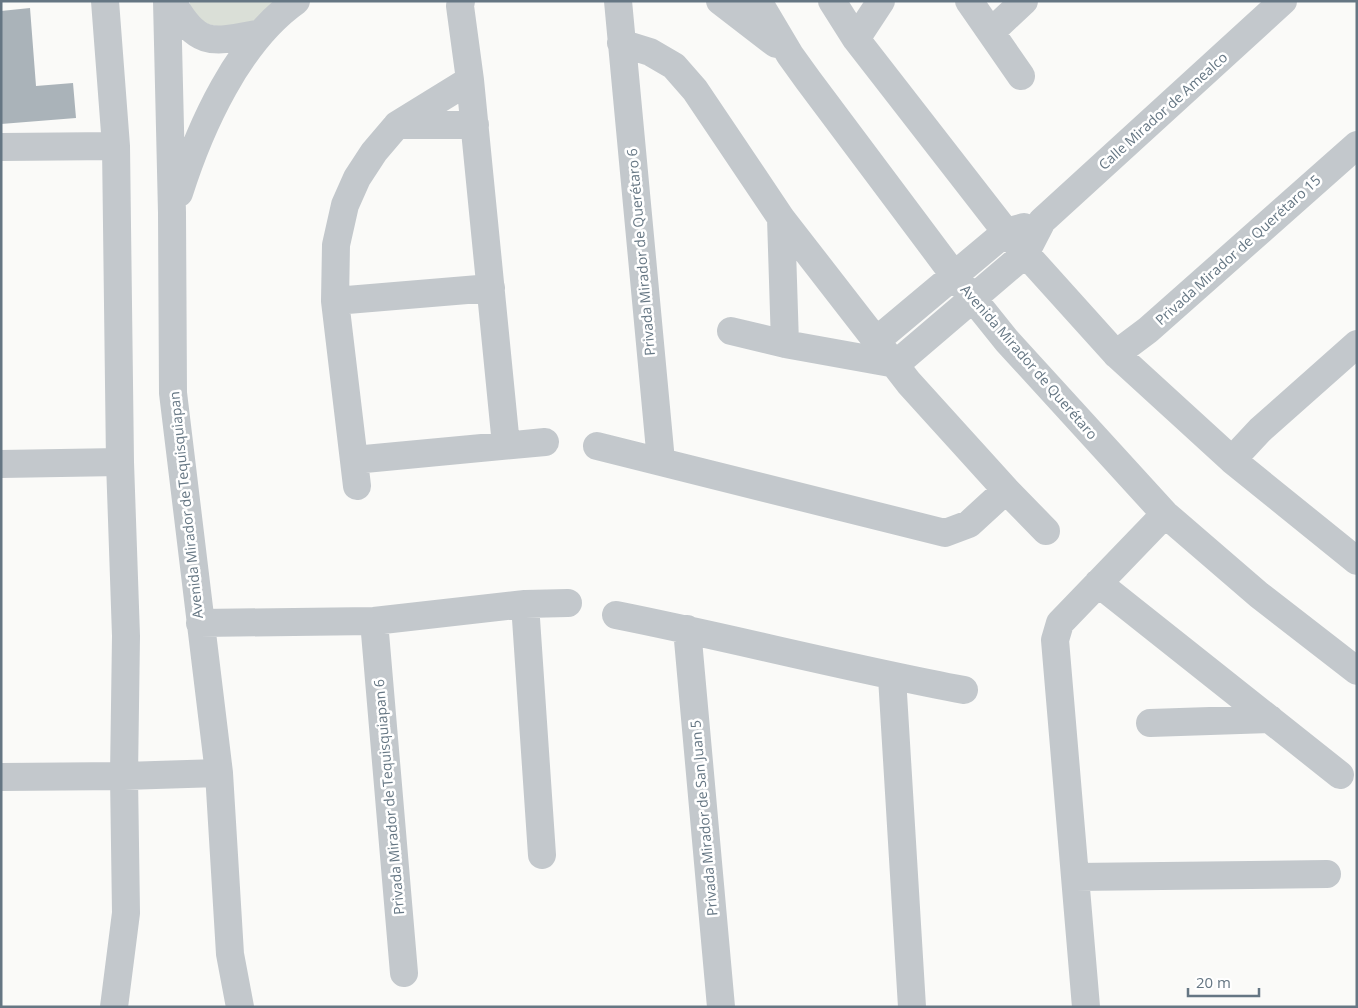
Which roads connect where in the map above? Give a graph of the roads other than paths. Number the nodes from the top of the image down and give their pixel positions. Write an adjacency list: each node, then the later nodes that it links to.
1 (105, 1): 24 (street)
2 (168, 1): 26 (street, Avenida Mirador de Tequisquiapan)
3 (172, 1): 15 (street)
4 (296, 1): 15 (street)
5 (618, 1): 17 (street, Privada Mirador de Querétaro 6)
6 (720, 1): 18 (street)
7 (758, 1): 18 (street, Avenida Mirador de Querétaro)
8 (832, 1): 16 (street)
9 (881, 1): 16 (street)
10 (969, 1): 14 (street)
11 (1024, 1): 14 (street)
12 (1283, 1): 28 (street, Calle Mirador de Amealco)
13 (459, 3): 20 (street)
14 (991, 32): 19 (street)
15 (261, 33): 26 (street)
16 (856, 39): 29 (street)
17 (621, 43): 27 (street); 45 (street, Privada Mirador de Querétaro 6)
18 (790, 55): 31 (street, Avenida Mirador de Querétaro)
19 (1021, 76)
20 (470, 80): 21 (street); 22 (street)
21 (397, 125): 22 (street); 34 (street)
22 (475, 125): 32 (street)
23 (1357, 144): 39 (street, Privada Mirador de Querétaro 15)
24 (116, 146): 25 (street); 46 (street)
25 (1, 147)
26 (172, 213): 57 (street, Avenida Mirador de Tequisquiapan)
27 (781, 218): 36 (street); 37 (street)
28 (1042, 221): 29 (street, Calle Mirador de Amealco); 30 (street, Calle Mirador de Amealco)
29 (1006, 232): 30 (street); 31 (street, Calle Mirador de Amealco)
30 (1025, 254): 33 (street, Calle Mirador de Amealco); 39 (street)
31 (954, 275): 33 (street, Avenida Mirador de Querétaro); 36 (street)
32 (491, 288): 34 (street); 42 (street)
33 (974, 299): 40 (street); 49 (street, Avenida Mirador de Querétaro)
34 (335, 301): 42 (street)
35 (731, 331): 37 (street)
36 (877, 340): 40 (street)
37 (785, 344): 40 (street)
38 (1357, 344): 44 (street)
39 (1116, 354): 44 (street)
40 (896, 364): 48 (street)
41 (545, 442): 42 (street)
42 (506, 445)
43 (598, 446): 45 (street)
44 (1232, 460): 51 (street)
45 (661, 461): 48 (street)
46 (120, 462): 47 (street); 66 (street)
47 (1, 464)
48 (1006, 490): 50 (street)
49 (1164, 514): 52 (street); 59 (street, Avenida Mirador de Querétaro)
50 (1046, 531)
51 (1357, 561)
52 (1098, 583): 62 (street); 70 (street)
53 (568, 603): 54 (street)
54 (525, 604): 56 (street); 68 (street)
55 (616, 615): 58 (street)
56 (374, 621): 57 (street); 71 (street, Privada Mirador de Tequisquiapan 6)
57 (200, 623): 64 (street, Avenida Mirador de Tequisquiapan)
58 (687, 629): 60 (street); 74 (street, Privada Mirador de San Juan 5)
59 (1357, 671)
60 (892, 677): 61 (street); 75 (street)
61 (964, 690)
62 (1270, 719): 63 (street); 65 (street)
63 (1150, 723)
64 (219, 773): 66 (street); 73 (street, Avenida Mirador de Tequisquiapan)
65 (1340, 775)
66 (124, 776): 67 (street); 72 (street)
67 (1, 777)
68 (542, 855)
69 (1327, 874): 70 (street)
70 (1075, 877): 76 (street)
71 (404, 973)
72 (114, 1007)
73 (240, 1007)
74 (721, 1007)
75 (912, 1007)
76 (1086, 1007)

